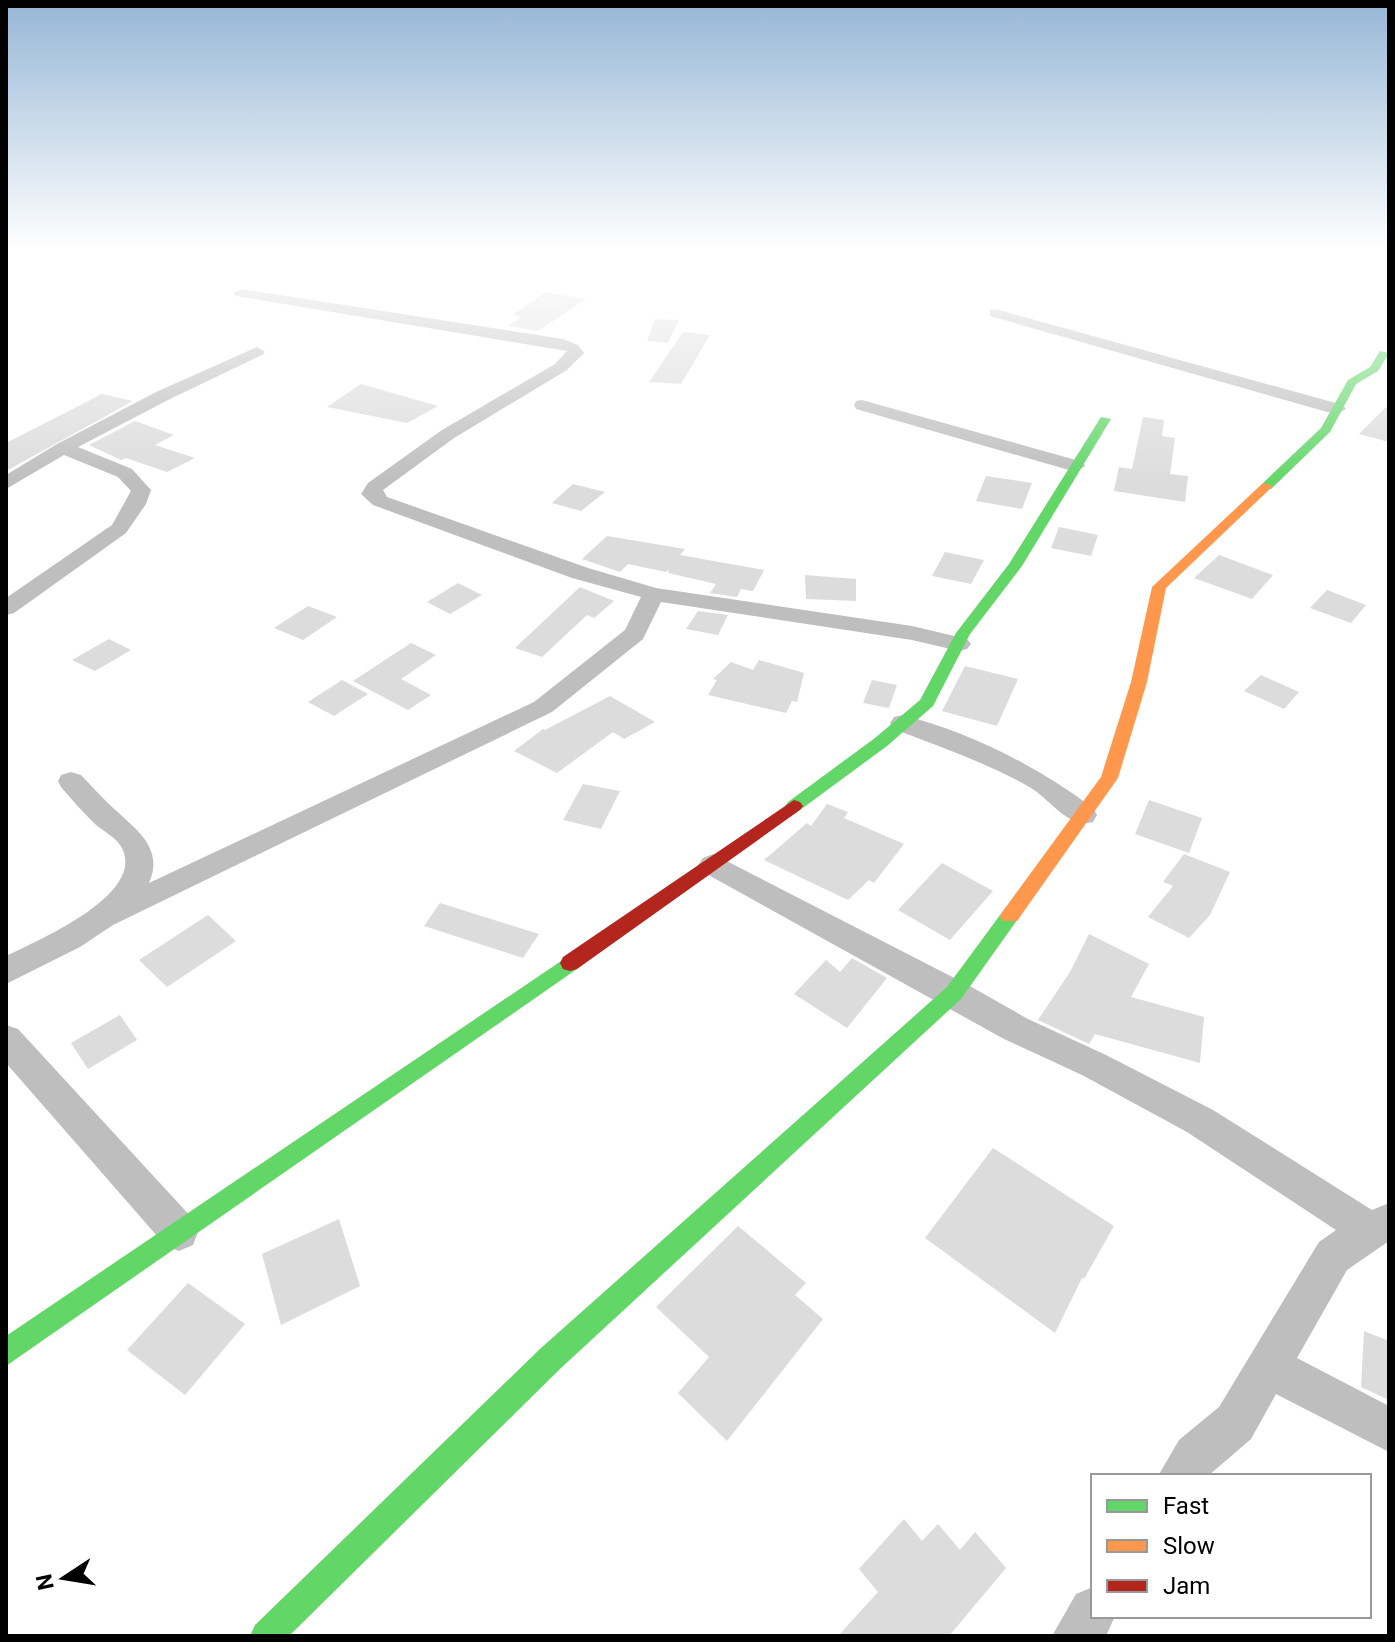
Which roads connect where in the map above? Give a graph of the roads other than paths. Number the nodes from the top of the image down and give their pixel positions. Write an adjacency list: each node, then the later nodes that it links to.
1 (475, 330): 11 (street)
2 (1054, 330): 6 (street)
3 (257, 352): 8 (street)
4 (1384, 353): 6 (street)
5 (862, 405): 9 (street)
6 (1337, 409): 16 (street)
7 (1105, 419): 9 (street)
8 (63, 448): 10 (street); 12 (street)
9 (1076, 466): 13 (street)
10 (6, 483)
11 (654, 594): 13 (street); 18 (street)
12 (6, 608)
13 (959, 644): 14 (street)
14 (903, 723): 16 (street); 17 (street)
15 (71, 781): 18 (street)
16 (1083, 815): 20 (street)
17 (713, 865): 20 (street); 23 (street)
18 (108, 915): 19 (street)
19 (6, 971)
20 (954, 993): 22 (street); 29 (street)
21 (6, 1039): 23 (street)
22 (1379, 1226): 25 (street)
23 (179, 1232): 24 (street)
24 (6, 1352)
25 (1268, 1366): 26 (street); 27 (street)
26 (1389, 1430)
27 (1182, 1474)
28 (1091, 1614): 30 (street)
29 (266, 1636)
30 (1077, 1636)

